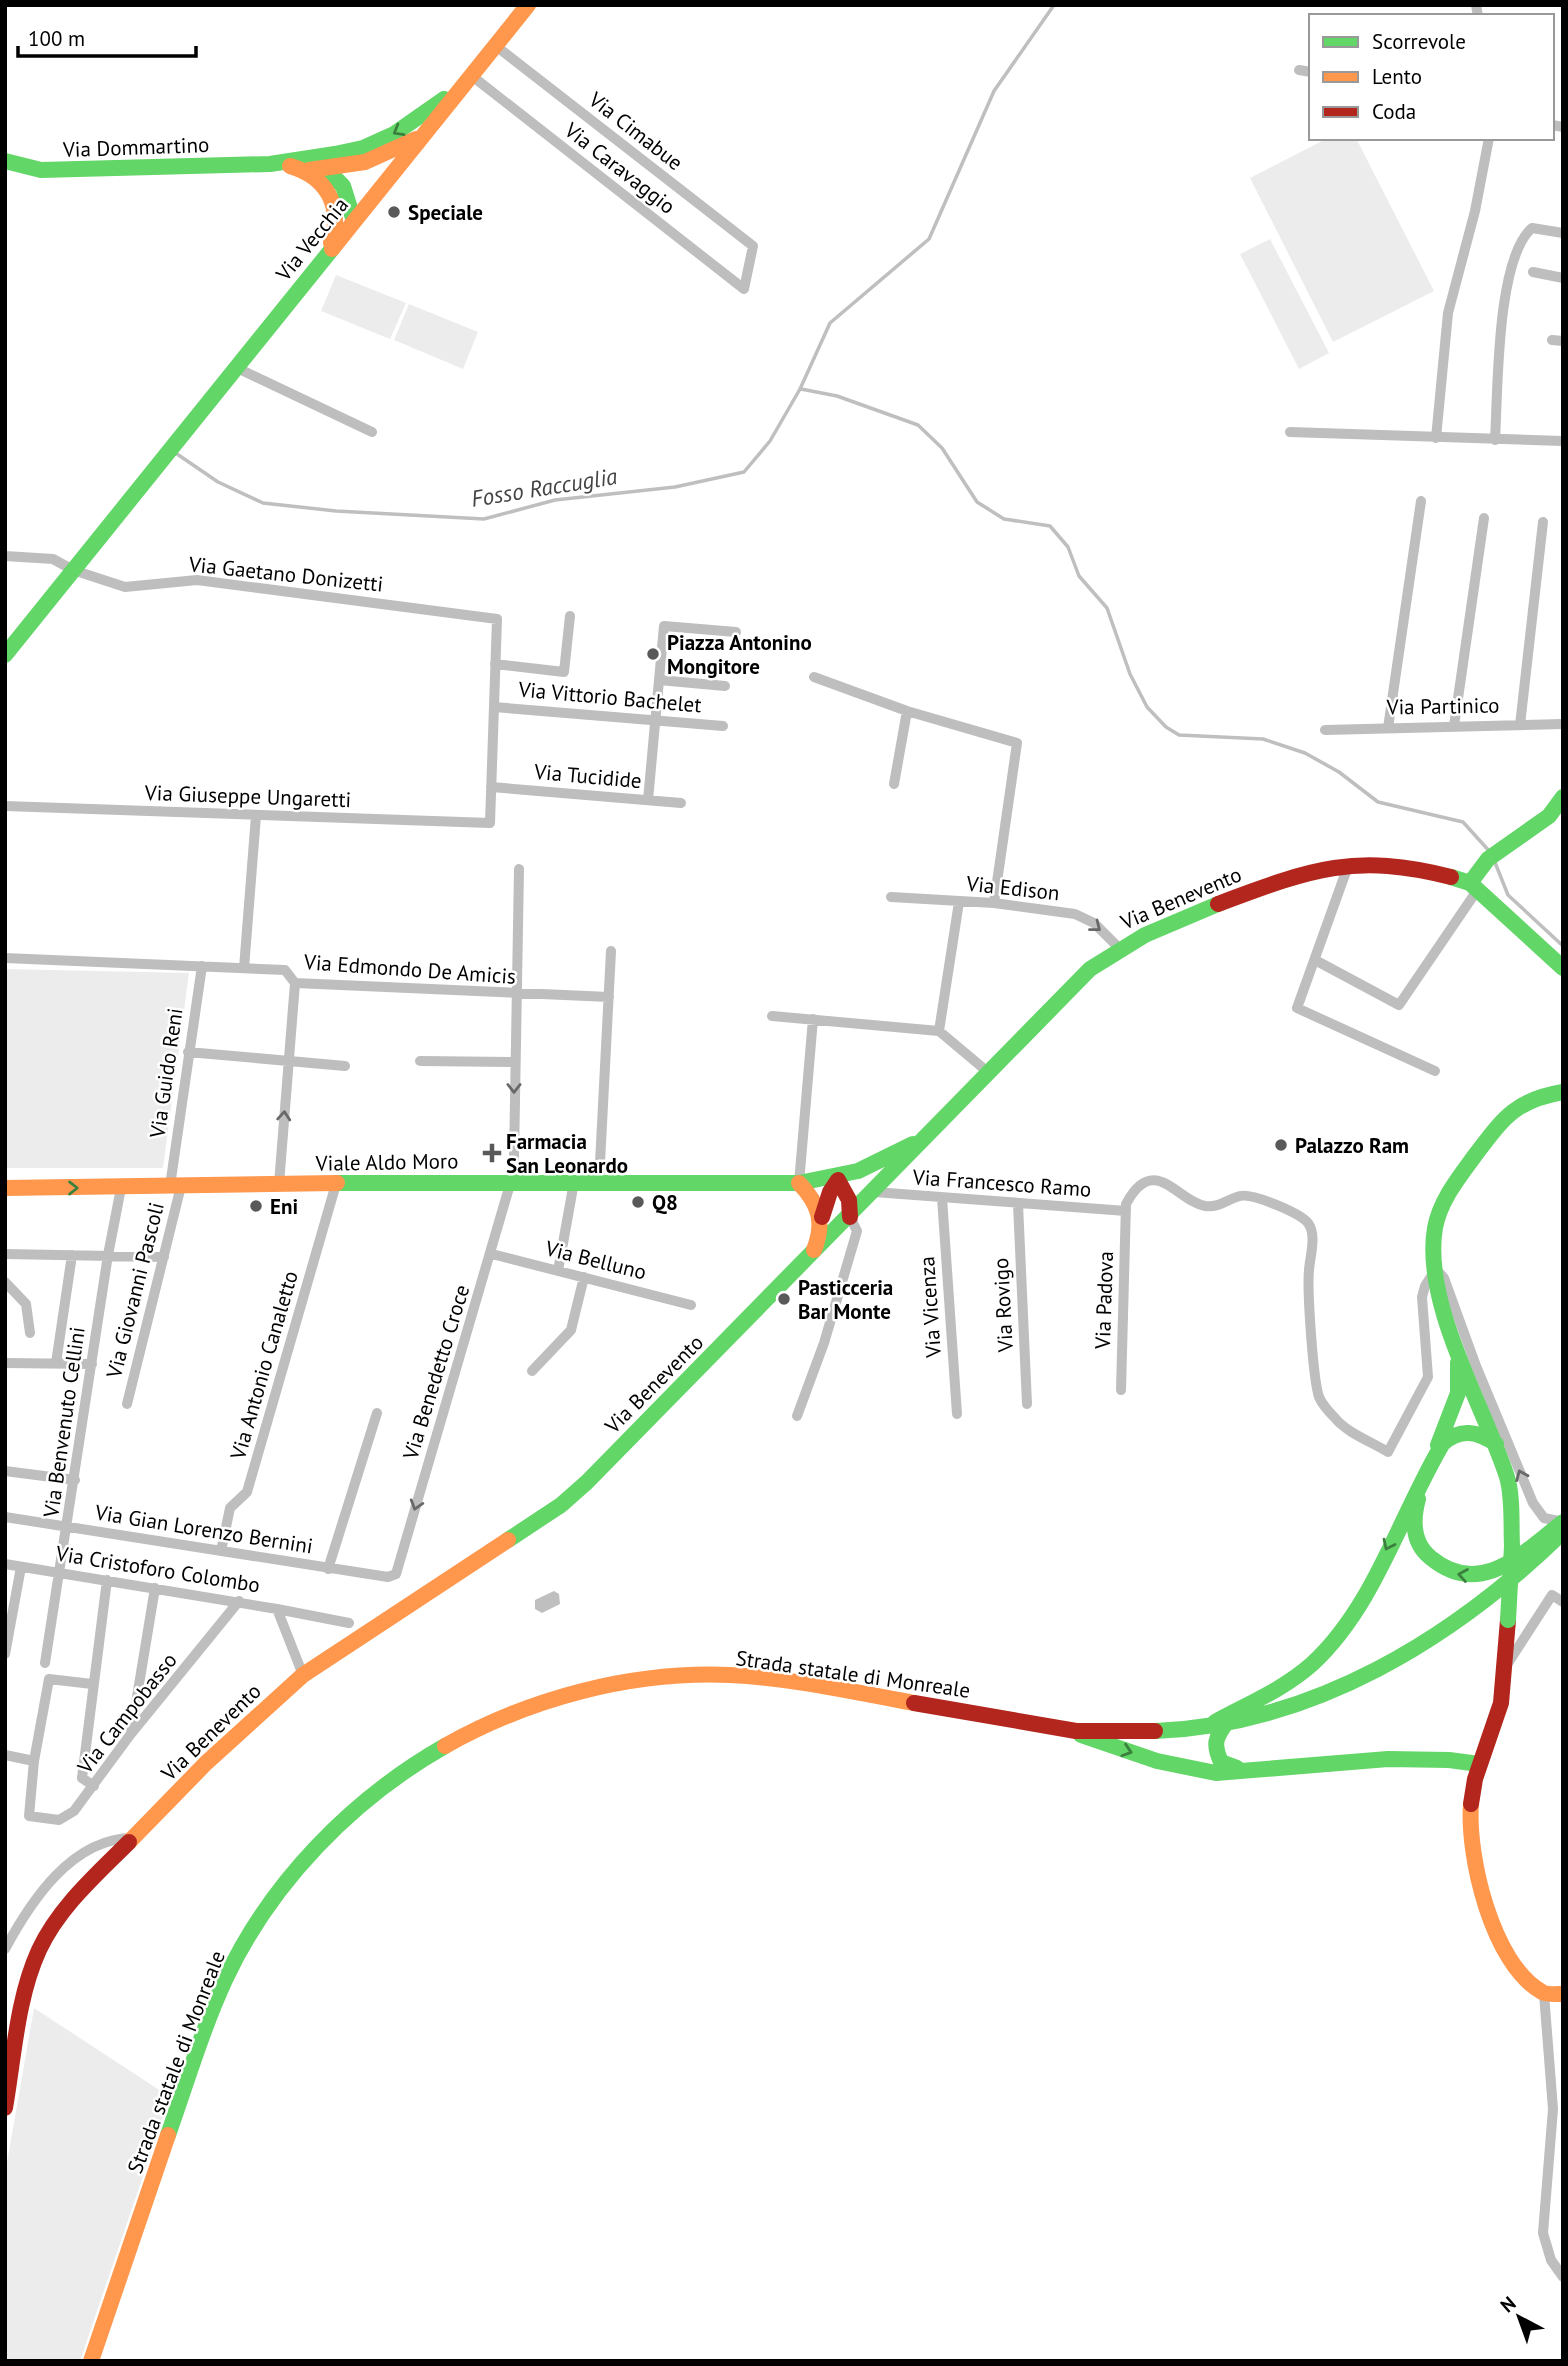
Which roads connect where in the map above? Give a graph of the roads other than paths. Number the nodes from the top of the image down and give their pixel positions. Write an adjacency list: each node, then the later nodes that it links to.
1 (528, 5): 2 (main road, Via Vecchia)
2 (496, 46): 3 (main road, Via Vecchia); 14 (street, Via Cimabue)
3 (472, 76): 4 (main road, Via Vecchia); 7 (main road, one-way to 7); 14 (street, Via Caravaggio)
4 (423, 136): 8 (main road); 9 (main road, Via Vecchia)
5 (1489, 140): 18 (street)
6 (5, 161): 7 (main road, Via Dommartino)
7 (309, 164): 8 (main road); 11 (main road)
8 (326, 168): 9 (main road)
9 (354, 221): 11 (main road, Via Vecchia)
10 (1563, 233): 19 (street)
11 (326, 255): 15 (main road, Via Vecchia)
12 (1533, 272): 13 (street)
13 (1563, 278)
14 (744, 289)
15 (234, 367): 16 (street); 25 (main road, Via Vecchia)
16 (372, 432)
17 (1290, 432): 18 (street)
18 (1436, 438): 19 (street)
19 (1495, 440): 20 (street)
20 (1563, 441)
21 (1421, 501): 40 (street)
22 (1484, 518): 39 (street)
23 (1544, 522): 37 (street)
24 (5, 556): 25 (street, Via Gaetano Donizetti)
25 (73, 570): 28 (main road, Via Vecchia); 29 (street, Via Gaetano Donizetti)
26 (570, 616): 29 (street)
27 (736, 632): 31 (street)
28 (5, 655)
29 (495, 664): 33 (street)
30 (814, 677): 34 (street)
31 (663, 681): 32 (street); 35 (street)
32 (725, 686)
33 (494, 707): 35 (street, Via Vittorio Bachelet); 43 (street)
34 (907, 711): 42 (street); 54 (street)
35 (657, 719): 38 (street, Via Vittorio Bachelet); 45 (street)
36 (1563, 724): 37 (street, Via Partinico)
37 (1520, 725): 39 (street, Via Partinico)
38 (723, 726)
39 (1454, 726): 40 (street, Via Partinico)
40 (1388, 728): 41 (street, Via Partinico)
41 (1325, 730)
42 (894, 784)
43 (491, 787): 45 (street, Via Tucidide); 48 (street, Via Giuseppe Ungaretti)
44 (1563, 797): 51 (main road)
45 (648, 800): 46 (street, Via Tucidide)
46 (681, 803)
47 (5, 806): 48 (street, Via Giuseppe Ungaretti)
48 (256, 816): 60 (street)
49 (1348, 866): 51 (main road, Via Benevento); 55 (main road, Via Benevento); 58 (street)
50 (519, 869): 63 (street, Via Benedetto Croce)
51 (1474, 886): 58 (street); 61 (main road)
52 (891, 897): 53 (street, Via Edison)
53 (959, 902): 54 (street, Via Edison); 67 (street)
54 (994, 903): 55 (street, Via Edison, one-way to 55)
55 (1119, 948): 74 (main road, Via Benevento)
56 (611, 951): 64 (street)
57 (5, 958): 59 (street, Via Edmondo De Amicis)
58 (1315, 960): 73 (street)
59 (202, 966): 60 (street, Via Edmondo De Amicis); 68 (street, Via Guido Reni)
60 (244, 968): 62 (street, Via Edmondo De Amicis)
61 (1563, 968)
62 (295, 983): 63 (street, Via Edmondo De Amicis); 69 (street)
63 (516, 995): 64 (street, Via Edmondo De Amicis); 71 (street, Via Benedetto Croce)
64 (608, 997): 80 (street)
65 (772, 1016): 66 (street)
66 (813, 1019): 67 (street); 81 (street)
67 (939, 1031): 74 (street)
68 (188, 1052): 69 (street); 84 (street, Via Guido Reni)
69 (288, 1061): 72 (street); 82 (street, one-way to 69)
70 (420, 1061): 71 (street)
71 (514, 1062): 78 (street, Via Benedetto Croce, one-way to 78)
72 (345, 1066)
73 (1434, 1072)
74 (989, 1073): 76 (main road, Via Benevento)
75 (1563, 1092): 99 (main road)
76 (928, 1136): 77 (main road, Viale Aldo Moro); 87 (main road, Via Benevento)
77 (838, 1180): 81 (main road, Viale Aldo Moro); 91 (main road); 92 (main road)
78 (511, 1181): 79 (main road, Viale Aldo Moro); 83 (main road, Viale Aldo Moro); 94 (street, Via Benedetto Croce)
79 (574, 1182): 80 (main road, Viale Aldo Moro); 100 (street)
80 (599, 1182): 81 (main road, Viale Aldo Moro)
81 (799, 1183): 91 (main road)
82 (279, 1184): 83 (main road, Viale Aldo Moro); 84 (main road, Viale Aldo Moro)
83 (335, 1184): 126 (street, Via Antonio Canaletto)
84 (175, 1186): 86 (main road, Viale Aldo Moro); 98 (street, Via Giovanni Pascoli)
85 (5, 1188): 86 (main road, Viale Aldo Moro, one-way to 86)
86 (121, 1188): 96 (street, Via Benvenuto Cellini)
87 (874, 1192): 88 (street, Via Francesco Ramo); 92 (main road, Via Benevento)
88 (942, 1198): 89 (street, Via Francesco Ramo); 114 (street, Via Vicenza)
89 (1018, 1204): 90 (street, Via Francesco Ramo); 112 (street, Via Rovigo)
90 (1126, 1211): 99 (street); 110 (street, Via Padova)
91 (822, 1217): 97 (main road)
92 (850, 1217): 97 (main road, Via Benevento); 116 (street)
93 (5, 1254): 95 (street)
94 (492, 1254): 100 (street, Via Belluno); 131 (street, Via Benedetto Croce, one-way to 131)
95 (72, 1255): 96 (street); 107 (street)
96 (108, 1255): 98 (street); 108 (street, Via Benvenuto Cellini)
97 (811, 1255): 141 (main road, Via Benevento)
98 (164, 1257): 111 (street, Via Giovanni Pascoli)
99 (1436, 1269): 105 (main road); 123 (street, one-way to 99)
100 (558, 1271): 101 (street, Via Belluno)
101 (584, 1277): 103 (street, Via Belluno); 109 (street)
102 (5, 1282): 104 (street)
103 (691, 1305)
104 (30, 1333)
105 (1456, 1347): 115 (main road); 117 (main road)
106 (8, 1360): 107 (street)
107 (56, 1363): 108 (street)
108 (92, 1364): 121 (street, Via Benvenuto Cellini)
109 (532, 1371)
110 (1121, 1390)
111 (127, 1404)
112 (1027, 1404)
113 (377, 1413): 129 (street)
114 (957, 1414)
115 (1451, 1415): 117 (main road); 119 (main road)
116 (797, 1416)
117 (1485, 1416): 118 (main road)
118 (1496, 1444): 119 (main road); 140 (main road, bridge)
119 (1430, 1462): 123 (main road, one-way to 119); 143 (main road, one-way to 143)
120 (5, 1471): 121 (street)
121 (75, 1479): 124 (street, Via Benvenuto Cellini)
122 (5, 1517): 124 (street, Via Gian Lorenzo Bernini)
123 (1563, 1522)
124 (68, 1527): 126 (street, Via Gian Lorenzo Bernini); 130 (street, Via Benvenuto Cellini)
125 (1563, 1532): 143 (main road, Strada statale di Monreale)
126 (221, 1551): 129 (street, Via Gian Lorenzo Bernini)
127 (5, 1564): 128 (street, Via Cristoforo Colombo)
128 (21, 1567): 130 (street, Via Cristoforo Colombo); 138 (street)
129 (328, 1569): 131 (street, Via Gian Lorenzo Bernini)
130 (61, 1573): 132 (street, Via Cristoforo Colombo); 139 (street, Via Benvenuto Cellini)
131 (396, 1574)
132 (107, 1580): 133 (street, Via Cristoforo Colombo); 142 (street)
133 (155, 1588): 134 (street, Via Cristoforo Colombo); 145 (street)
134 (239, 1601): 136 (street, Via Cristoforo Colombo); 145 (street, Via Campobasso)
135 (1563, 1602): 140 (street)
136 (277, 1609): 137 (street); 141 (street, Via Cristoforo Colombo)
137 (349, 1623)
138 (5, 1654)
139 (45, 1663)
140 (1508, 1663): 148 (main road)
141 (303, 1675): 151 (main road, Via Benevento)
142 (92, 1684): 147 (street); 150 (street)
143 (1219, 1723): 144 (main road, Strada statale di Monreale); 149 (main road)
144 (1062, 1729): 149 (main road, one-way to 149); 157 (main road, Strada statale di Monreale)
145 (130, 1735): 150 (street, Via Campobasso)
146 (5, 1755): 147 (street)
147 (34, 1761): 150 (street, Via Campobasso)
148 (1479, 1764): 149 (main road); 153 (main road)
149 (1264, 1770)
150 (94, 1786)
151 (133, 1838): 152 (street); 155 (main road, Via Benevento)
152 (5, 1949)
153 (1544, 1993): 154 (main road); 156 (street)
154 (1563, 1994)
155 (5, 2108)
156 (1563, 2277)
157 (90, 2361)

